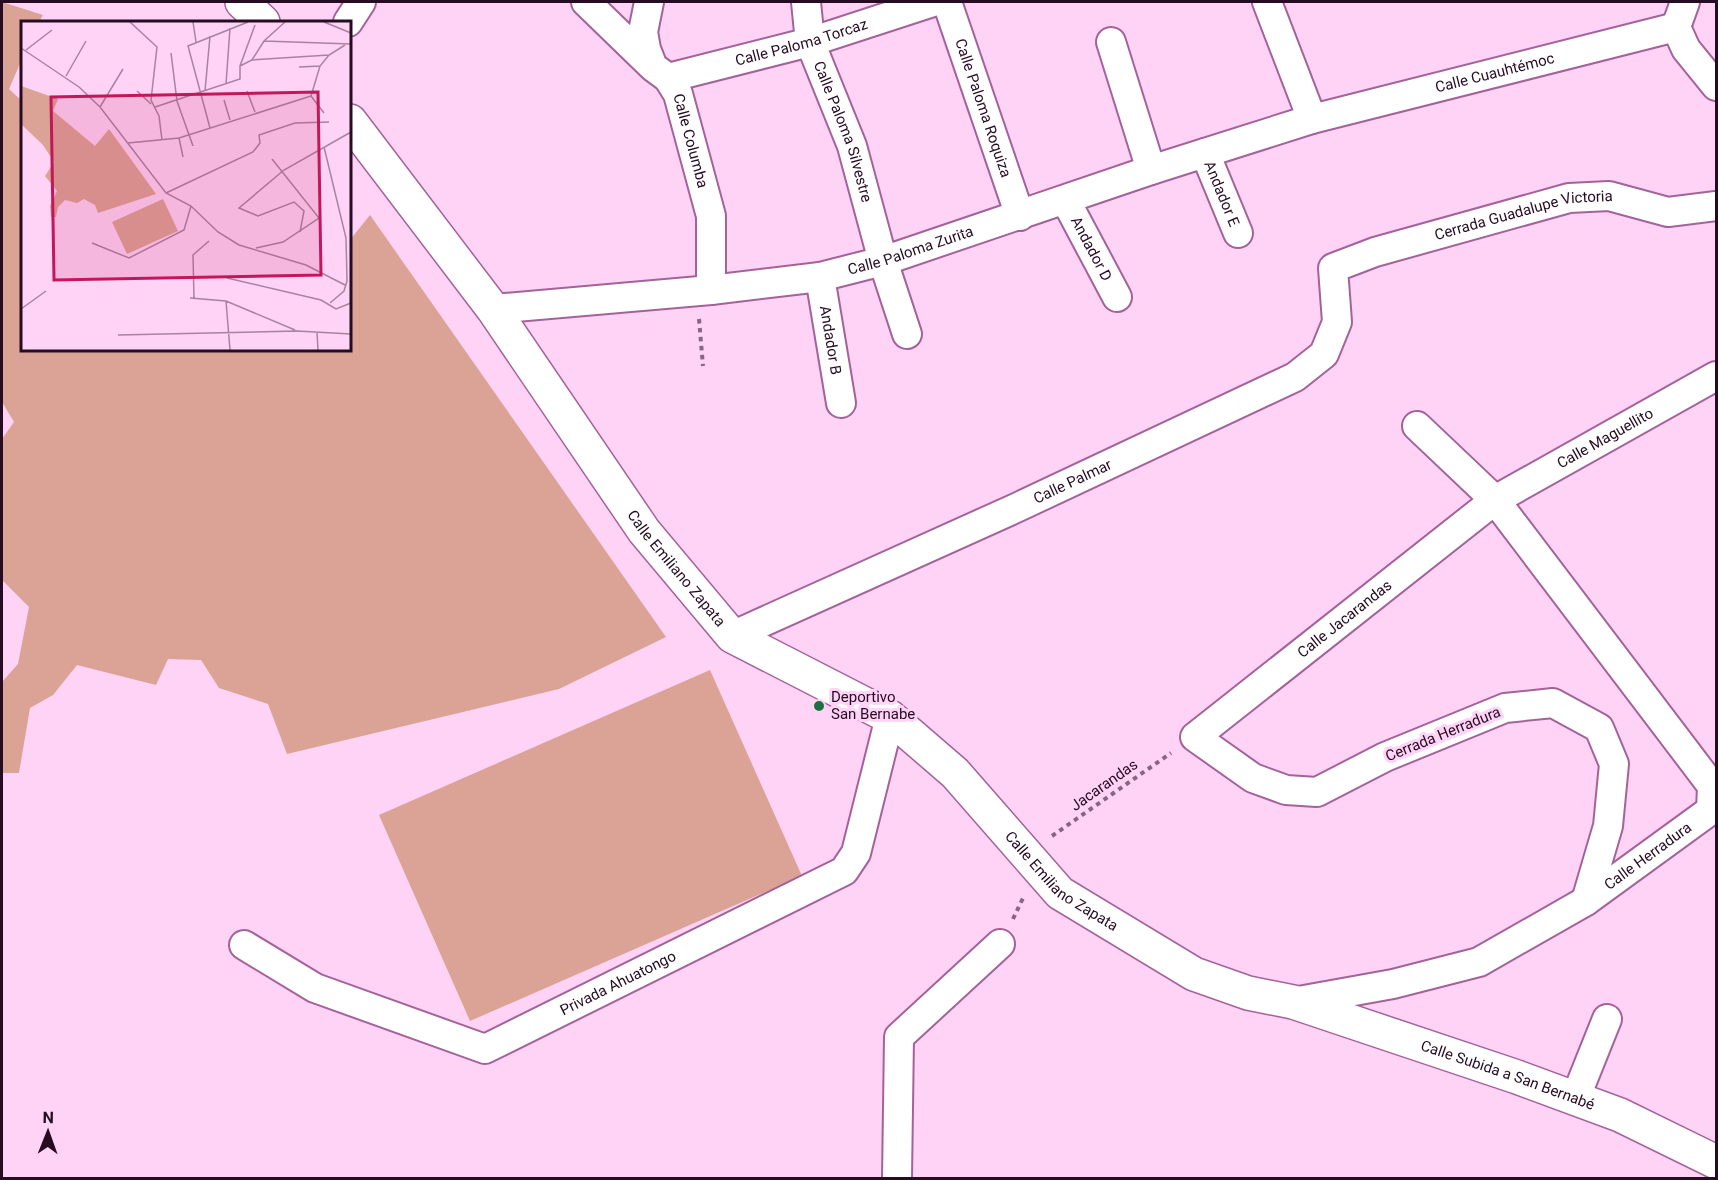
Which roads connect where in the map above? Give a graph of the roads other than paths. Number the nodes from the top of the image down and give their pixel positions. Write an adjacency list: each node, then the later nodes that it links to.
1 (242, 2): 10 (street)
2 (361, 2): 11 (street)
3 (586, 2): 14 (street)
4 (649, 2): 14 (street, Calle Columba)
5 (806, 2): 12 (street, Calle Paloma Silvestre)
6 (933, 2): 12 (street, Calle Paloma Torcaz)
7 (947, 2): 22 (street, Calle Paloma Roquiza)
8 (1268, 2): 16 (street)
9 (1681, 14): 15 (street); 16 (street, Calle Cuauhtémoc)
10 (262, 21)
11 (349, 21)
12 (810, 42): 14 (street, Calle Paloma Torcaz); 24 (street, Calle Paloma Silvestre)
13 (1111, 42): 19 (street)
14 (660, 72): 27 (street, Calle Columba)
15 (1716, 87)
16 (1312, 119): 18 (street, Calle Paloma Zurita)
17 (351, 122): 29 (street, Calle Emiliano Zapata)
18 (1204, 153): 19 (street, Calle Paloma Zurita); 23 (street, Andador E)
19 (1151, 170): 20 (street, Calle Paloma Zurita)
20 (1065, 201): 22 (street, Calle Paloma Zurita); 28 (street, Andador D)
21 (1716, 206): 25 (street, Cerrada Guadalupe Victoria)
22 (1020, 216): 24 (street, Calle Paloma Zurita)
23 (1238, 233)
24 (883, 261): 26 (street, Calle Paloma Zurita); 30 (street, Calle Paloma Silvestre)
25 (1333, 268): 35 (street, Calle Palmar)
26 (820, 277): 27 (street, Calle Paloma Zurita); 32 (street, Andador B)
27 (704, 291): 29 (street, Calle Paloma Zurita)
28 (1118, 297)
29 (493, 309): 35 (street, Calle Emiliano Zapata)
30 (907, 334)
31 (1716, 376): 34 (street, Calle Maguellito)
32 (841, 404)
33 (1417, 426): 34 (street)
34 (1495, 500): 37 (street, Calle Jacarandas); 38 (street, Calle Herradura)
35 (732, 636): 36 (street, Calle Emiliano Zapata)
36 (890, 717): 40 (street, Privada Ahuatongo); 41 (street, Calle Emiliano Zapata)
37 (1195, 737): 38 (street, Cerrada Herradura)
38 (1586, 902): 41 (street, Calle Herradura)
39 (1000, 944): 45 (street)
40 (244, 945)
41 (1293, 1002): 43 (street, Calle Subida a San Bernabé)
42 (1607, 1019): 43 (street)
43 (1575, 1099): 44 (street, Calle Subida a San Bernabé)
44 (1716, 1162)
45 (897, 1179)

